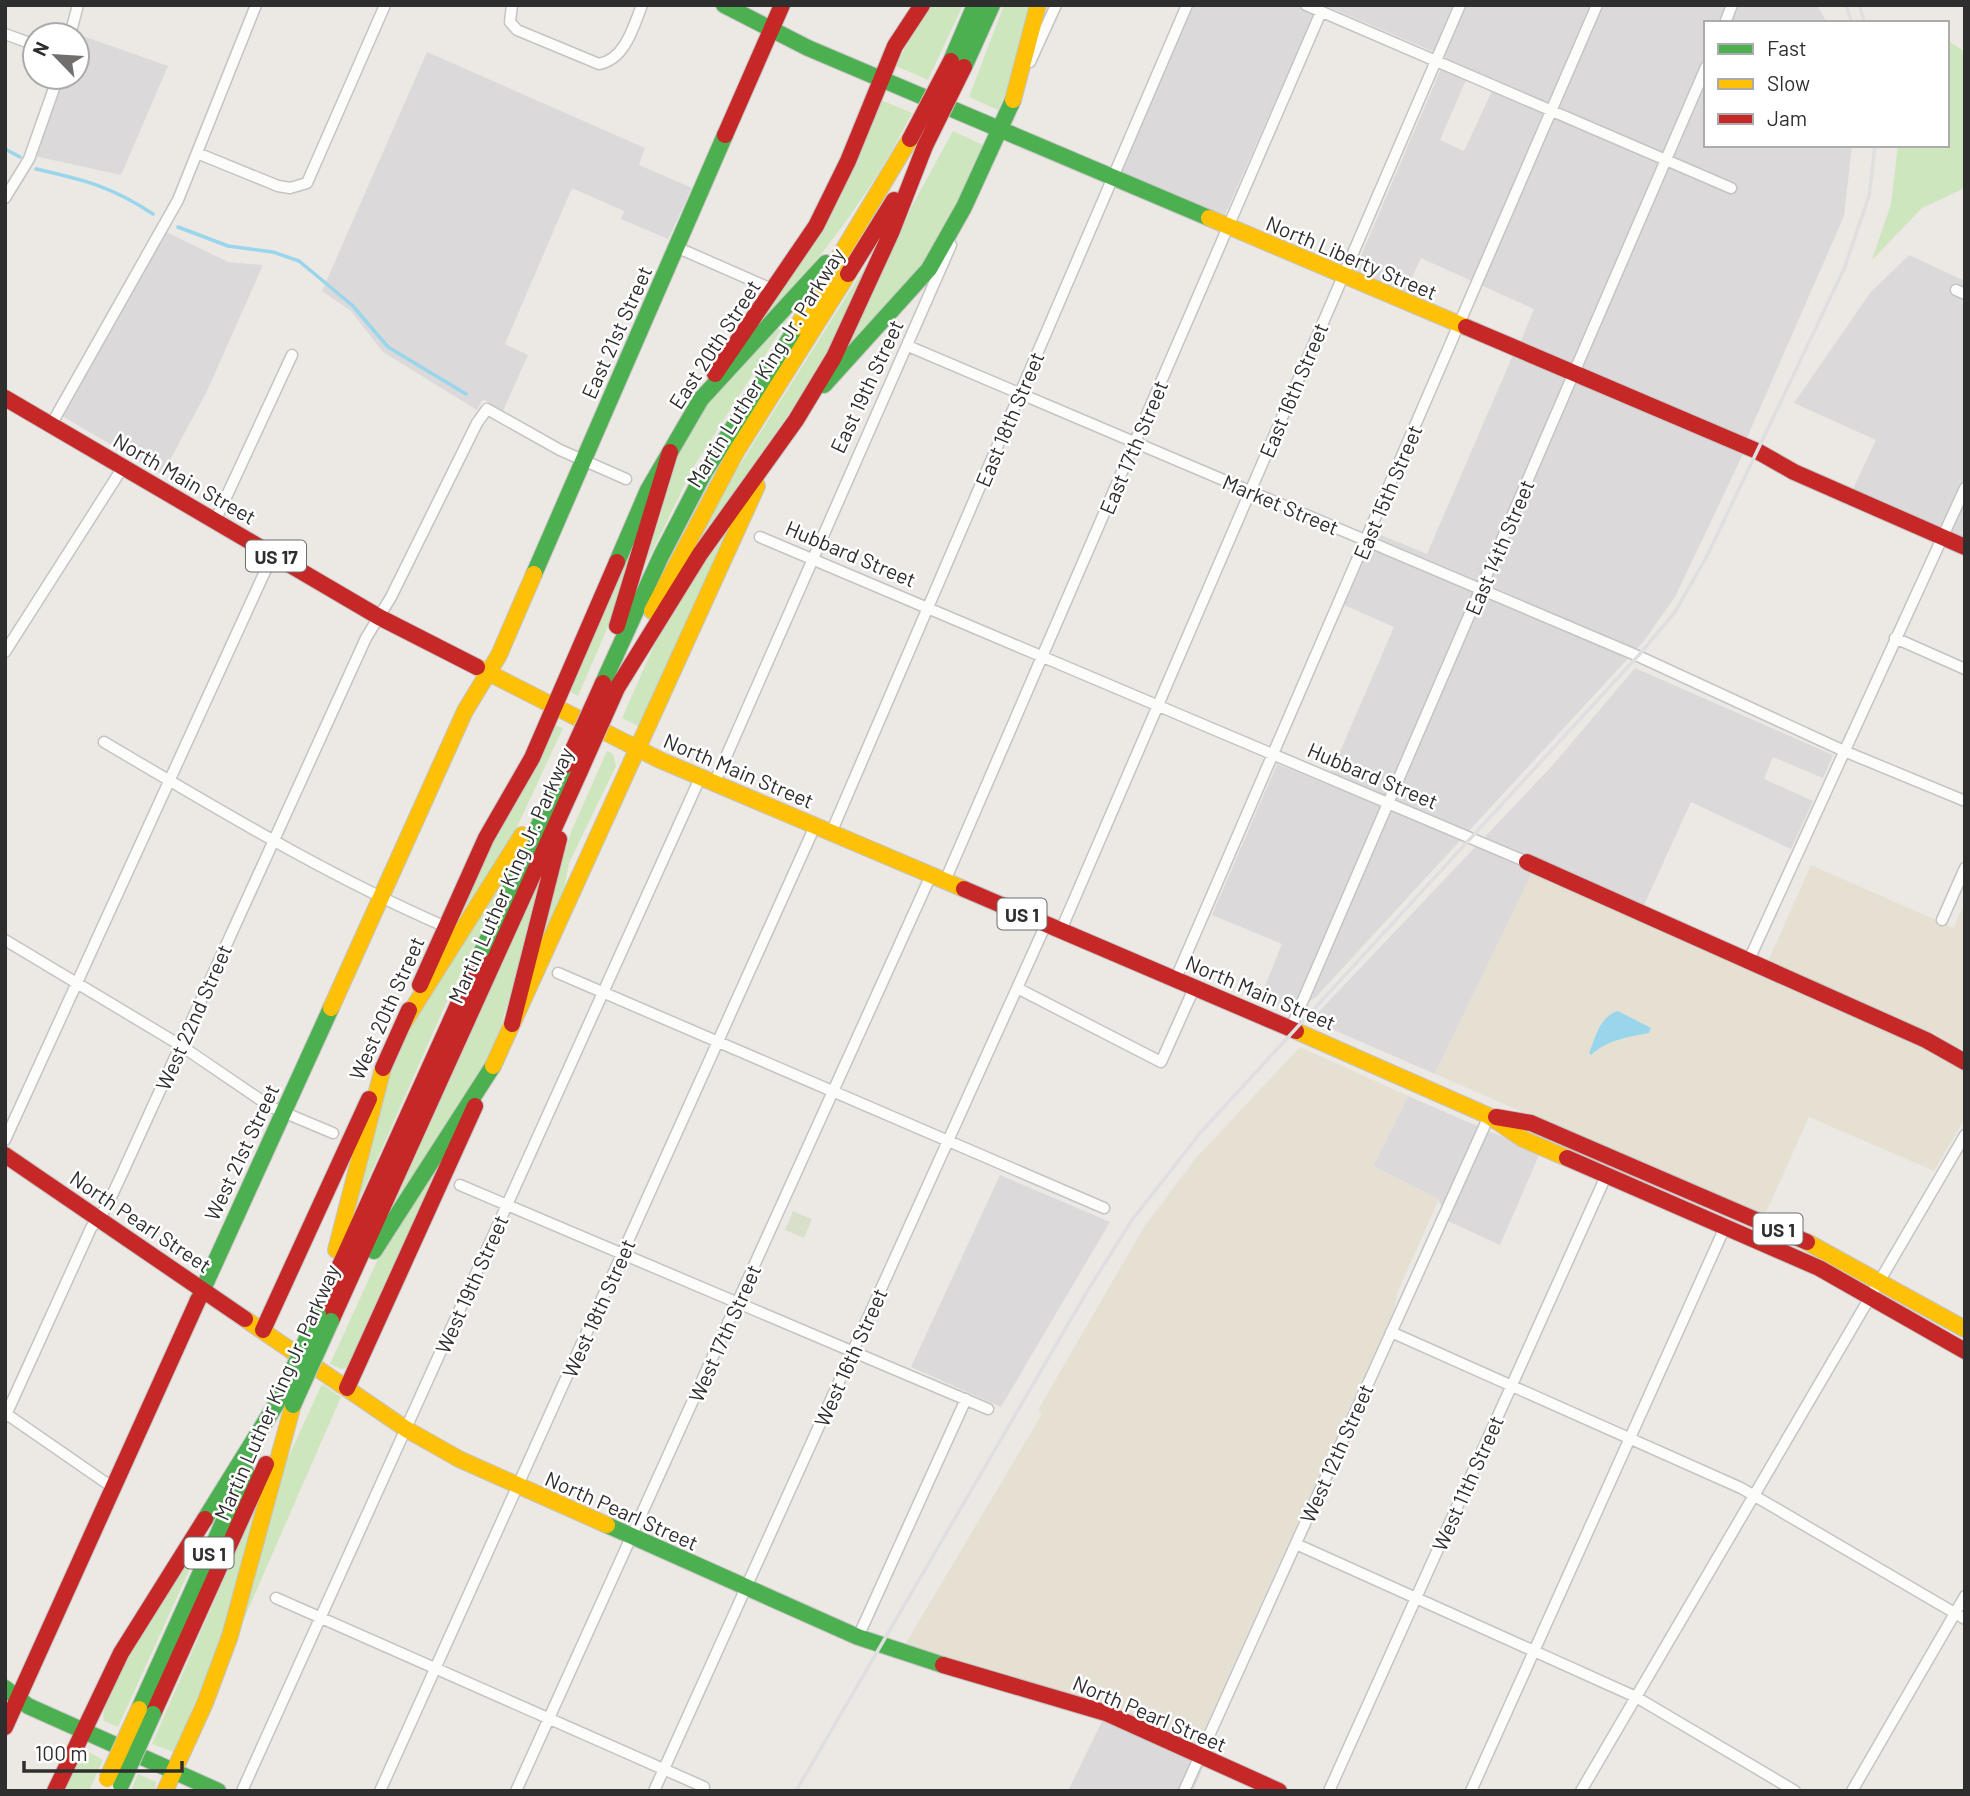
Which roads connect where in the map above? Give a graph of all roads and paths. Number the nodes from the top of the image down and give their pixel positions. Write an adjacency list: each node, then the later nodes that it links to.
1 (256, 5): 29 (street)
2 (385, 5): 29 (street)
3 (512, 5): 4 (street)
4 (642, 5)
5 (724, 5): 18 (main road, North Liberty Street)
6 (782, 5): 18 (main road, East 21st Street)
7 (911, 5): 19 (street, East 20th Street)
8 (922, 5): 19 (main road)
9 (975, 5): 21 (main road, Martin Luther King Jr. Parkway)
10 (992, 5): 21 (main road, Martin Luther King Jr. Parkway)
11 (1038, 5): 25 (main road)
12 (1056, 5): 25 (street, East 19th Street)
13 (1187, 5): 31 (street, East 18th Street)
14 (1306, 5): 17 (street)
15 (1460, 5): 20 (street, East 16th Street)
16 (1597, 5): 26 (street, East 15th Street)
17 (1321, 12): 20 (street); 35 (street, East 17th Street)
18 (770, 30): 23 (main road, North Liberty Street); 36 (main road, East 21st Street)
19 (895, 46): 23 (main road, East 20th Street)
20 (1436, 61): 26 (street); 38 (street, East 16th Street)
21 (958, 64): 28 (main road, Martin Luther King Jr. Parkway, bridge)
22 (1704, 72): 30 (street, East 14th Street)
23 (882, 80): 27 (main road, North Liberty Street); 39 (main road, East 20th Street)
24 (53, 91): 34 (street)
25 (1013, 100): 27 (main road, East 19th Street)
26 (1551, 110): 30 (street); 40 (street, East 15th Street)
27 (999, 129): 31 (main road, North Liberty Street); 33 (main road, East 19th Street)
28 (918, 142): 37 (main road, Martin Luther King Jr. Parkway); 47 (main road); 71 (main road, Martin Luther King Jr. Parkway)
29 (197, 153): 48 (street)
30 (1666, 159): 32 (street); 43 (street, East 14th Street)
31 (1112, 178): 35 (main road, North Liberty Street); 44 (street, East 18th Street)
32 (1731, 188)
33 (974, 191): 41 (street, East 19th Street); 47 (main road)
34 (5, 198)
35 (1227, 227): 38 (main road, North Liberty Street); 49 (street, East 17th Street)
36 (676, 247): 39 (street); 51 (main road, East 21st Street)
37 (845, 251): 46 (main road); 71 (main road, Martin Luther King Jr. Parkway)
38 (1343, 276): 40 (main road, North Liberty Street); 55 (street, East 16th Street)
39 (774, 290): 46 (main road, East 20th Street)
40 (1459, 325): 43 (main road, North Liberty Street); 59 (street, East 15th Street)
41 (908, 346): 44 (street, Market Street); 62 (street, East 19th Street)
42 (292, 355): 56 (street)
43 (1574, 374): 58 (main road, North Liberty Street); 63 (street, East 14th Street)
44 (1019, 394): 49 (street, Market Street); 64 (street, East 18th Street)
45 (5, 398): 48 (main road, North Main Street / US 17)
46 (701, 398): 50 (main road, East 20th Street)
47 (796, 419): 71 (main road); 75 (main road)
48 (51, 425): 52 (main road, North Main Street / US 17)
49 (1135, 442): 55 (street, Market Street); 68 (street, East 17th Street)
50 (670, 453): 71 (main road); 73 (main road, East 20th Street)
51 (583, 461): 53 (street); 65 (street, West 22nd Street); 70 (main road, East 21st Street)
52 (123, 467): 56 (main road, North Main Street / US 17); 67 (street)
53 (626, 479)
54 (1965, 488): 58 (street)
55 (1250, 491): 59 (street, Market Street); 72 (street, East 16th Street)
56 (215, 521): 61 (main road, North Main Street / US 17)
57 (760, 537): 62 (street, Hubbard Street)
58 (1942, 538): 60 (main road, North Liberty Street); 66 (street)
59 (1366, 541): 63 (street, Market Street); 77 (street, East 15th Street)
60 (1965, 547)
61 (273, 554): 65 (main road, North Main Street / US 17); 79 (street)
62 (812, 559): 64 (street, Hubbard Street); 80 (street, East 19th Street)
63 (1481, 590): 76 (street, Market Street); 82 (street, East 14th Street)
64 (927, 608): 68 (street, Hubbard Street); 83 (street, East 18th Street)
65 (379, 617): 70 (main road, North Main Street / US 17); 84 (street, West 22nd Street)
66 (1895, 638): 69 (street); 76 (street)
67 (5, 652)
68 (1042, 657): 72 (street, Hubbard Street); 87 (street, East 17th Street)
69 (1965, 669)
70 (486, 673): 73 (main road, North Main Street / US 17); 88 (main road, West 21st Street)
71 (609, 683): 78 (main road, Martin Luther King Jr. Parkway, bridge)
72 (1158, 706): 77 (street, Hubbard Street); 91 (street, East 16th Street)
73 (552, 707): 75 (main road, North Main Street / US 1); 90 (main road, West 20th Street)
74 (104, 742): 79 (street)
75 (638, 749): 80 (main road, North Main Street / US 1); 101 (main road, US 1)
76 (1844, 751): 81 (street, Market Street); 93 (street)
77 (1273, 754): 82 (street, Hubbard Street); 95 (street, East 15th Street)
78 (569, 771): 100 (main road); 101 (main road); 124 (main road, Martin Luther King Jr. Parkway); 128 (main road, Martin Luther King Jr. Parkway)
79 (169, 780): 84 (street); 96 (street)
80 (707, 781): 83 (main road, North Main Street / US 1); 99 (street, West 19th Street)
81 (1965, 802)
82 (1388, 804): 85 (street, Hubbard Street); 102 (street, East 14th Street)
83 (823, 829): 87 (main road, North Main Street / US 1); 103 (street, West 18th Street)
84 (272, 842): 88 (street); 104 (street, West 22nd Street)
85 (1527, 862): 93 (main road, Hubbard Street)
86 (1965, 868): 89 (street)
87 (938, 878): 91 (main road, North Main Street / US 1); 108 (street, West 17th Street)
88 (380, 898): 90 (street); 109 (main road, West 21st Street)
89 (1942, 920)
90 (446, 927): 100 (main road, West 20th Street)
91 (1054, 927): 95 (main road, North Main Street / US 1); 98 (street, West 16th Street)
92 (5, 940): 96 (street)
93 (1748, 962): 105 (main road, Hubbard Street)
94 (558, 974): 99 (street)
95 (1176, 978): 97 (main road, North Main Street / US 1)
96 (77, 983): 104 (street); 113 (street)
97 (1195, 986): 98 (street); 102 (main road, North Main Street / US 1)
98 (1017, 988): 114 (street, West 16th Street)
99 (604, 993): 103 (street); 118 (street, West 19th Street)
100 (403, 1024): 107 (main road, West 20th Street)
101 (512, 1024): 106 (main road, US 1)
102 (1291, 1028): 110 (main road, North Main Street / US 1)
103 (718, 1042): 108 (street); 122 (street, West 18th Street)
104 (180, 1045): 109 (street); 120 (street, West 22nd Street)
105 (1965, 1062)
106 (493, 1066): 128 (main road, US 1); 135 (main road)
107 (383, 1068): 124 (main road); 130 (main road, West 20th Street)
108 (834, 1091): 114 (street); 127 (street, West 17th Street)
109 (283, 1110): 111 (street); 125 (main road, West 21st Street)
110 (1489, 1116): 116 (main road, North Main Street / US 1); 123 (main road, North Main Street / US 1); 131 (street, West 12th Street)
111 (332, 1133)
112 (1965, 1135): 123 (street)
113 (5, 1140)
114 (948, 1141): 119 (street); 132 (street, West 16th Street)
115 (5, 1154): 120 (main road, North Pearl Street)
116 (1606, 1176): 121 (main road, North Main Street / US 1); 134 (street, West 11th Street)
117 (460, 1185): 118 (street)
118 (507, 1205): 122 (street); 140 (street, West 19th Street)
119 (1104, 1208)
120 (98, 1217): 125 (main road, North Pearl Street); 139 (street, West 22nd Street)
121 (1726, 1227): 126 (main road, North Main Street / US 1); 141 (street)
122 (622, 1254): 127 (street); 143 (street, West 18th Street)
123 (1880, 1280): 126 (street); 129 (main road, North Main Street / US 1)
124 (329, 1287): 128 (main road, Martin Luther King Jr. Parkway / US 1)
125 (202, 1288): 130 (main road, North Pearl Street); 142 (main road, West 21st Street)
126 (1871, 1296): 133 (main road, North Main Street / US 1); 144 (street)
127 (737, 1303): 132 (street); 145 (street, West 17th Street)
128 (325, 1317): 137 (main road, Martin Luther King Jr. Parkway / US 1, bridge)
129 (1965, 1329)
130 (263, 1330): 135 (main road, North Pearl Street)
131 (1391, 1332): 134 (street); 146 (street, West 12th Street)
132 (852, 1351): 136 (street); 147 (street, West 16th Street)
133 (1965, 1351)
134 (1511, 1385): 141 (street); 150 (street, West 11th Street)
135 (347, 1388): 140 (main road, North Pearl Street)
136 (966, 1399): 138 (street); 153 (street)
137 (286, 1401): 161 (main road); 164 (main road); 165 (main road, Martin Luther King Jr. Parkway / US 1, bridge)
138 (988, 1409)
139 (6, 1415): 142 (street)
140 (406, 1429): 143 (main road, North Pearl Street); 152 (street, West 19th Street)
141 (1630, 1438): 144 (street); 154 (street)
142 (112, 1487): 158 (main road, West 21st Street)
143 (517, 1487): 145 (main road, North Pearl Street); 155 (street, West 18th Street)
144 (1753, 1495): 151 (street); 157 (street)
145 (633, 1538): 147 (main road, North Pearl Street); 159 (street, West 17th Street)
146 (1296, 1544): 150 (street); 162 (street, West 12th Street)
147 (746, 1588): 153 (main road, North Pearl Street); 163 (street, West 16th Street)
148 (1965, 1596): 151 (street)
149 (276, 1598): 152 (street)
150 (1416, 1598): 154 (street); 176 (street, West 11th Street)
151 (1960, 1616): 180 (street)
152 (321, 1619): 155 (street); 170 (street, West 19th Street)
153 (858, 1637): 162 (main road, North Pearl Street)
154 (1535, 1651): 157 (street); 177 (street)
155 (434, 1669): 159 (street); 171 (street, West 18th Street)
156 (5, 1688): 158 (main road)
157 (1636, 1697): 178 (street); 179 (street)
158 (18, 1699): 160 (main road, West 21st Street); 161 (main road)
159 (548, 1720): 163 (street); 172 (street, West 17th Street)
160 (5, 1727)
161 (82, 1730): 164 (main road); 167 (main road)
162 (1200, 1756): 174 (street, West 12th Street); 175 (main road, North Pearl Street)
163 (663, 1770): 166 (street); 173 (street, West 16th Street)
164 (174, 1772): 168 (main road); 169 (main road)
165 (112, 1786)
166 (704, 1787)
167 (55, 1791)
168 (165, 1791)
169 (218, 1791)
170 (242, 1791)
171 (380, 1791)
172 (516, 1791)
173 (654, 1791)
174 (1184, 1791)
175 (1279, 1791)
176 (1329, 1791)
177 (1471, 1791)
178 (1581, 1791)
179 (1796, 1791)
180 (1852, 1791)

